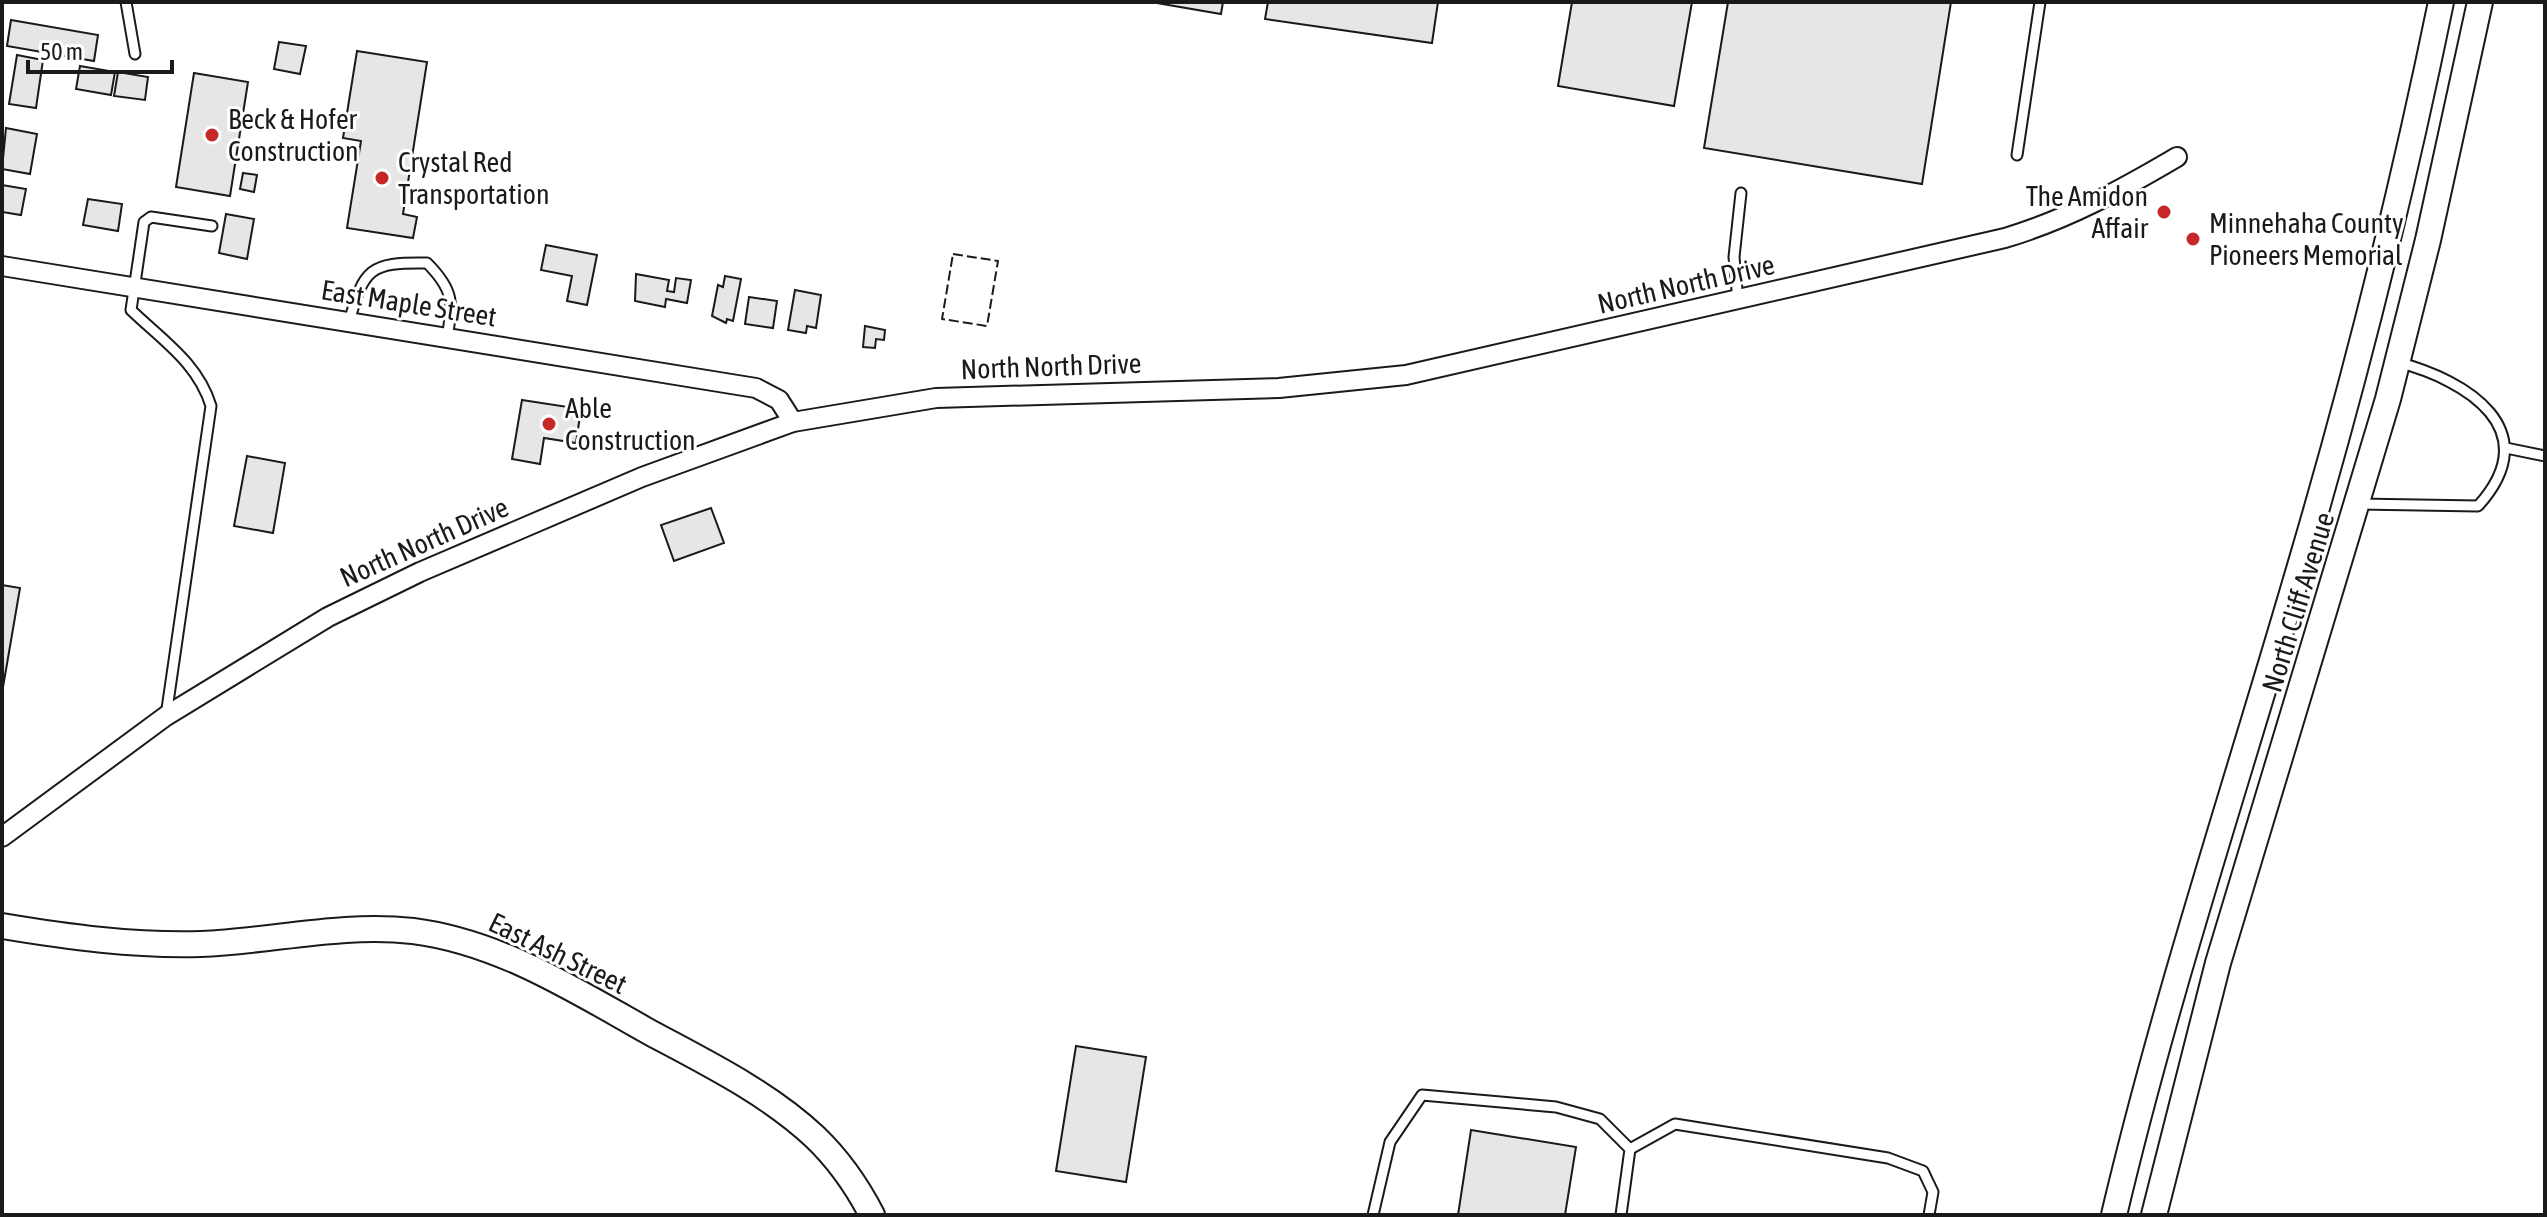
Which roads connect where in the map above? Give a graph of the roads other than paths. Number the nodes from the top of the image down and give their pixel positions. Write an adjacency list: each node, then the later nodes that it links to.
1 (126, 2): 5 (lane)
2 (2040, 2): 6 (lane)
3 (2441, 2): 28 (main road, North Cliff Avenue)
4 (2480, 2): 15 (main road, North Cliff Avenue)
5 (135, 54)
6 (2017, 155)
7 (2177, 157): 12 (street, North North Drive)
8 (1741, 193): 12 (lane)
9 (212, 226): 11 (lane)
10 (2, 266): 11 (street, East Maple Street)
11 (134, 287): 13 (street, East Maple Street); 20 (lane)
12 (1738, 301): 16 (street, North North Drive)
13 (349, 322): 14 (street, East Maple Street); 14 (lane)
14 (447, 338): 16 (street, East Maple Street)
15 (2397, 362): 17 (lane); 19 (main road, North Cliff Avenue)
16 (793, 422): 20 (street, North North Drive)
17 (2506, 448): 18 (lane); 19 (lane)
18 (2545, 456)
19 (2359, 504): 29 (main road, North Cliff Avenue)
20 (166, 716): 21 (street, North North Drive)
21 (2, 837)
22 (2, 926): 24 (main road, East Ash Street)
23 (1630, 1149): 25 (lane); 26 (lane); 27 (lane)
24 (872, 1215)
25 (1373, 1215)
26 (1621, 1215)
27 (1929, 1215)
28 (2114, 1215)
29 (2154, 1215)

